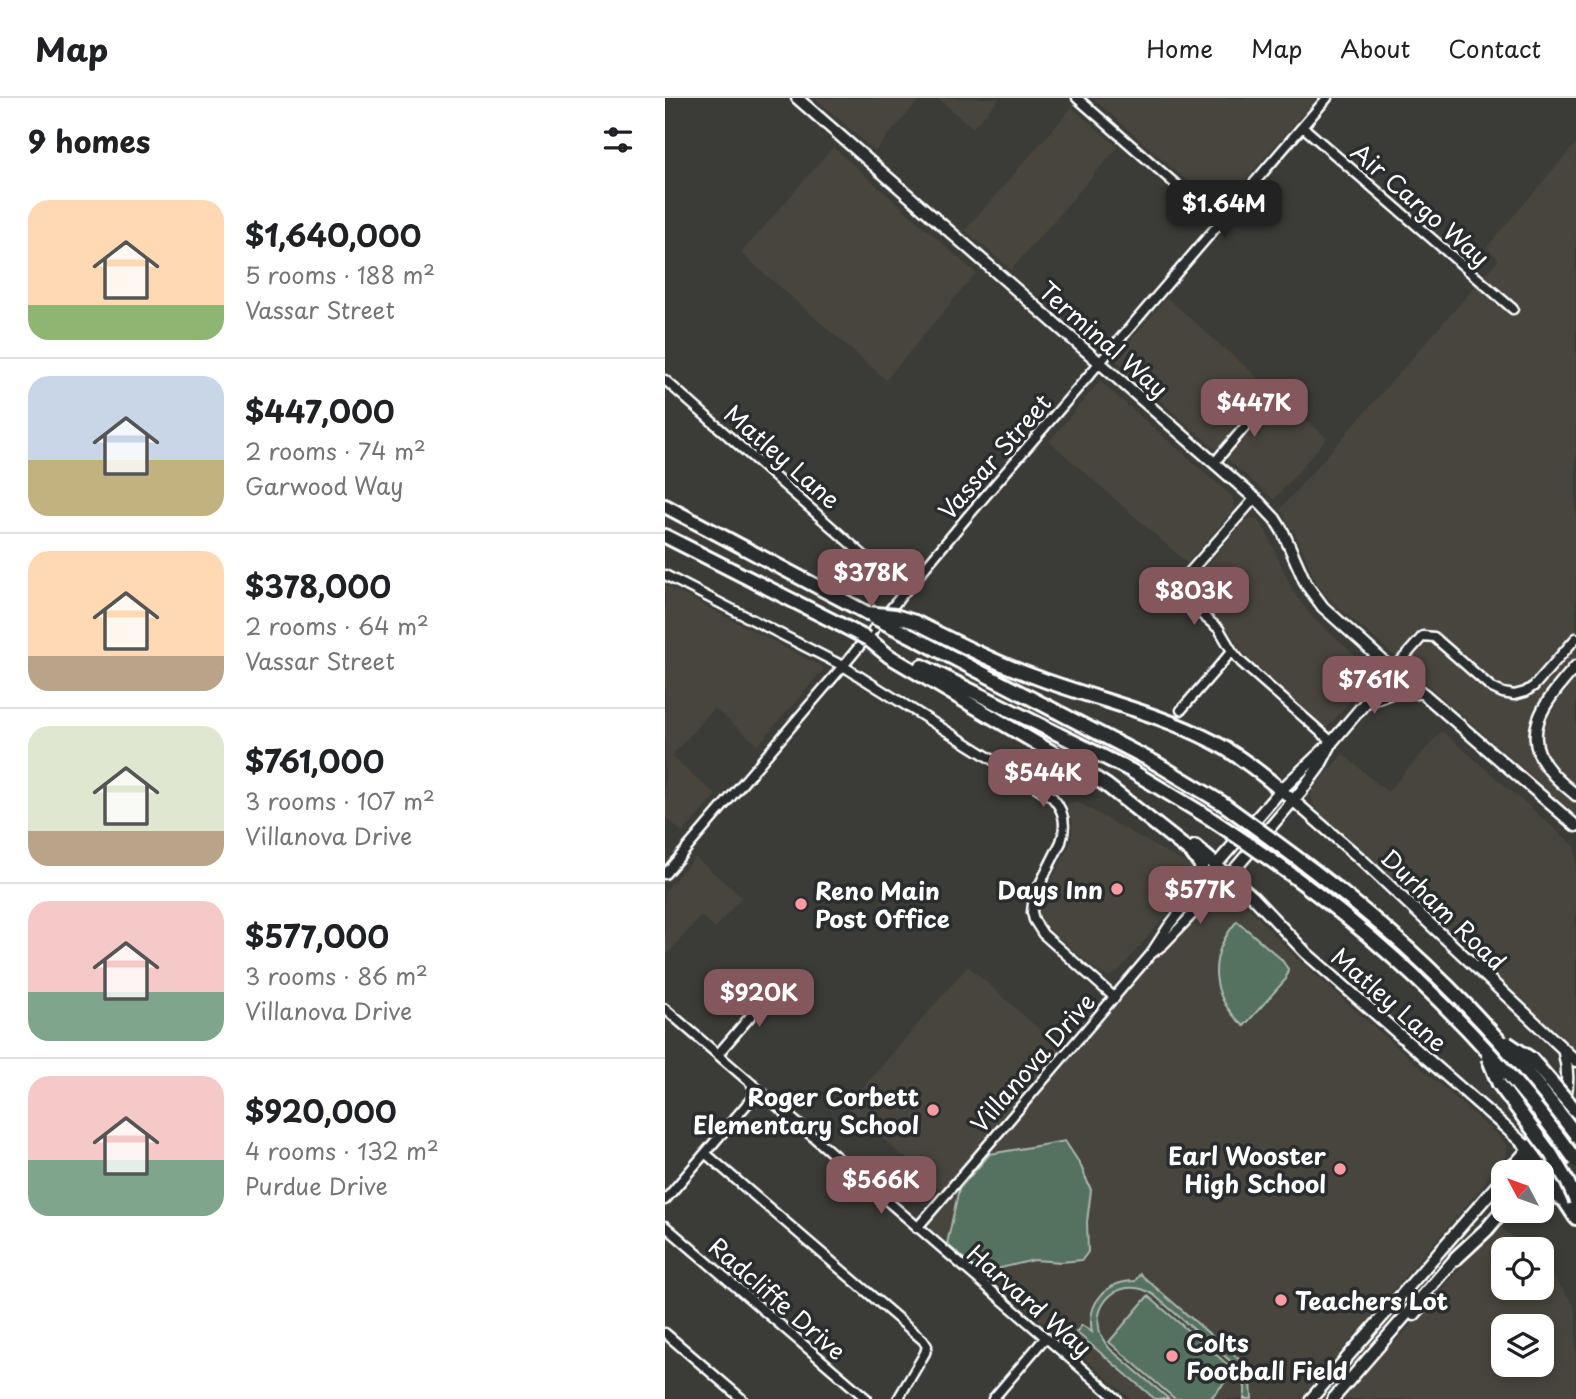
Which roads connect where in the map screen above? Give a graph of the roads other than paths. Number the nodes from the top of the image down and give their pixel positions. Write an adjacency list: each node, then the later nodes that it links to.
1 (797, 98): 7 (main road, Terminal Way)
2 (1077, 98): 5 (street)
3 (1327, 98): 4 (street, Vassar Street)
4 (1303, 127): 5 (street, Vassar Street); 6 (street, Air Cargo Way)
5 (1220, 223): 7 (street, Vassar Street)
6 (1513, 309)
7 (1099, 363): 10 (main road, Terminal Way); 17 (street, Vassar Street)
8 (665, 380): 17 (street, Matley Lane)
9 (1271, 396): 10 (street)
10 (1214, 463): 12 (main road, Terminal Way)
11 (665, 498): 14 (highway)
12 (1255, 498): 20 (street); 24 (main road, Terminal Way)
13 (665, 506): 14 (highway)
14 (690, 519): 18 (highway)
15 (665, 536): 21 (highway, bridge)
16 (665, 575): 22 (street)
17 (904, 591): 22 (street, Vassar Street)
18 (867, 613): 30 (highway, bridge); 42 (highway, bridge)
19 (1576, 638): 24 (street)
20 (1232, 651): 27 (street); 28 (street)
21 (891, 653): 29 (highway); 43 (highway, bridge)
22 (843, 666): 35 (street, Vassar Street); 40 (street)
23 (1576, 666): 31 (main road)
24 (1393, 670): 25 (main road, Terminal Way); 26 (main road, Villanova Drive)
25 (1424, 695): 26 (main road); 33 (main road, Terminal Way)
26 (1365, 703): 28 (main road, Villanova Drive)
27 (1181, 710)
28 (1332, 742): 30 (main road, Villanova Drive); 32 (main road, Villanova Drive)
29 (1106, 785): 34 (highway); 37 (highway)
30 (1282, 790): 32 (main road, Durham Road); 34 (main road, Villanova Drive)
31 (1576, 795)
32 (1294, 801): 36 (main road, Villanova Drive); 45 (main road, Durham Road)
33 (1576, 826)
34 (1216, 865): 36 (main road, Matley Lane); 37 (street, Villanova Drive)
35 (665, 874)
36 (1229, 876): 38 (street, Villanova Drive); 50 (main road, Matley Lane)
37 (1202, 884): 38 (street, Villanova Drive)
38 (1151, 954): 40 (street, Villanova Drive)
39 (778, 984): 44 (street)
40 (1115, 998): 65 (street, Villanova Drive)
41 (665, 1009): 44 (street, Harvard Way)
42 (1492, 1033): 48 (highway, bridge); 49 (highway, bridge)
43 (1483, 1047): 56 (highway, bridge); 61 (highway, bridge)
44 (717, 1054): 46 (street, Harvard Way)
45 (1571, 1056): 48 (main road)
46 (758, 1090): 52 (street); 65 (street, Harvard Way)
47 (1576, 1094): 48 (main road)
48 (1572, 1109): 49 (main road); 51 (main road)
49 (1572, 1125): 51 (highway); 53 (main road)
50 (1504, 1126): 51 (main road); 53 (main road, Matley Lane)
51 (1549, 1133): 53 (highway)
52 (705, 1153): 60 (street); 75 (street)
53 (1534, 1156): 54 (highway); 55 (main road); 61 (highway)
54 (1528, 1160)
55 (1533, 1160)
56 (1576, 1161)
57 (1491, 1191): 78 (main road)
58 (1554, 1194): 61 (highway)
59 (1491, 1198): 67 (main road)
60 (665, 1200)
61 (1574, 1209)
62 (1491, 1217): 66 (main road)
63 (1492, 1223): 66 (highway)
64 (665, 1226): 74 (street, Radcliffe Drive)
65 (917, 1228): 70 (street, Harvard Way)
66 (1455, 1258): 67 (main road)
67 (1425, 1292): 71 (main road)
68 (1434, 1302): 71 (main road)
69 (665, 1333): 73 (street)
70 (1045, 1338): 72 (street, Harvard Way); 76 (street)
71 (1382, 1342): 79 (main road)
72 (1104, 1394): 77 (street, Harvard Way)
73 (742, 1399)
74 (867, 1399)
75 (898, 1399)
76 (993, 1399)
77 (1117, 1399)
78 (1311, 1399)
79 (1333, 1399)

